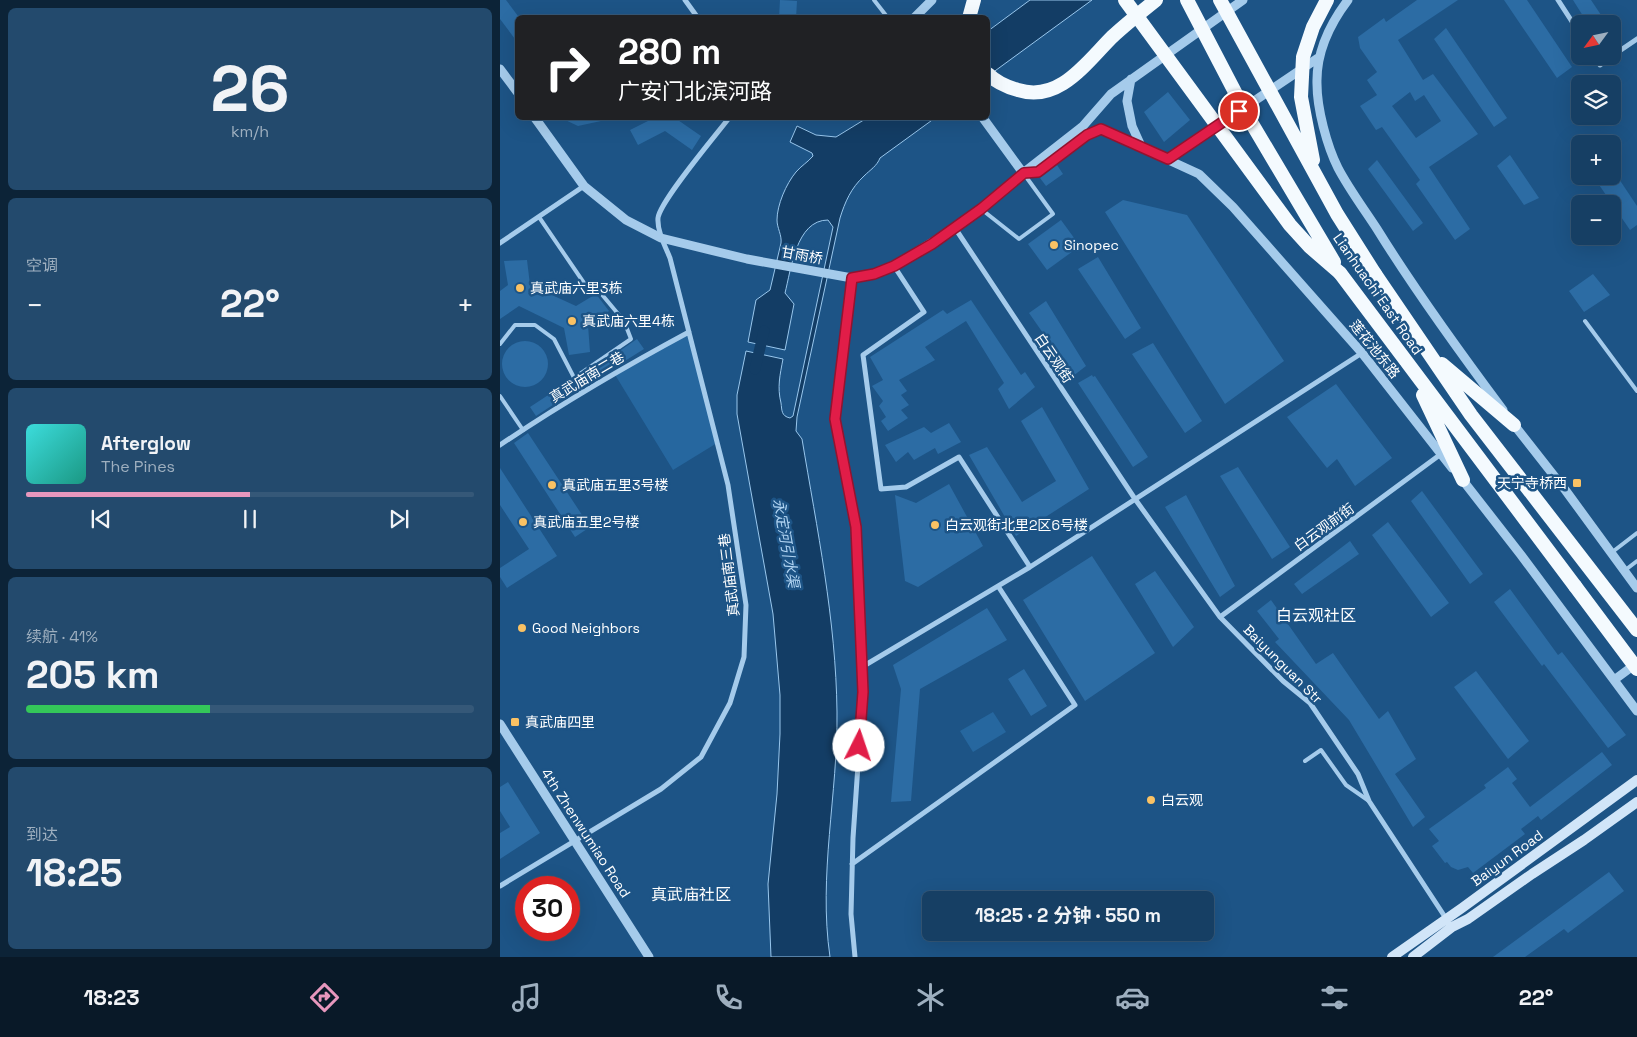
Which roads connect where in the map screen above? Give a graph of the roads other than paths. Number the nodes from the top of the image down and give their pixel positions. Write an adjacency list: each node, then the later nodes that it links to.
1 (685, 0): 12 (street)
2 (874, 0): 13 (lane)
3 (932, 0): 14 (street)
4 (1125, 0): 38 (highway, bridge)
5 (1156, 0): 21 (highway)
6 (1187, 0): 38 (highway, Lianhuachi East Road, bridge)
7 (1220, 0): 30 (highway, Lianhuachi East Road, bridge)
8 (1243, 0): 22 (street)
9 (1325, 0): 16 (street); 30 (highway, bridge)
10 (1348, 0): 16 (street)
11 (1558, 0): 15 (street)
12 (696, 15)
13 (886, 15)
14 (917, 15)
15 (1571, 20)
16 (1333, 22): 19 (street)
17 (1637, 39): 18 (street)
18 (1621, 50)
19 (1318, 58): 28 (street); 50 (street)
20 (500, 69): 23 (street)
21 (990, 75)
22 (1131, 79): 27 (street); 29 (street)
23 (515, 89)
24 (536, 120): 31 (street, 甘雨桥)
25 (728, 120): 35 (street, 真武庙南三巷)
26 (984, 120): 29 (street)
27 (1142, 148): 28 (street, 莲花池东路); 29 (street, 莲花池东路)
28 (1168, 159): 44 (street, 莲花池东路)
29 (1024, 173): 32 (street); 32 (lane)
30 (1315, 173): 43 (highway, Lianhuachi East Road, bridge)
31 (584, 186): 33 (street); 35 (street, 甘雨桥)
32 (981, 209): 34 (street)
33 (539, 217): 36 (street); 46 (lane)
34 (955, 228): 37 (street); 55 (street, 白云观街)
35 (661, 238): 39 (street, 甘雨桥); 41 (street, 真武庙南三巷)
36 (500, 243)
37 (894, 266): 39 (street); 59 (street)
38 (1340, 273): 45 (highway, Lianhuachi East Road)
39 (852, 278): 66 (street)
40 (1585, 321): 47 (lane)
41 (688, 332): 48 (street, 真武庙南二巷); 75 (street, 真武庙南三巷)
42 (500, 344): 46 (lane)
43 (1429, 352): 50 (highway); 64 (highway, Lianhuachi East Road)
44 (1362, 353): 53 (street, 莲花池东路); 55 (street)
45 (1411, 369): 54 (highway); 67 (highway, Lianhuachi East Road, bridge)
46 (574, 378): 48 (lane)
47 (1637, 390)
48 (582, 393): 51 (street, 真武庙南二巷)
49 (500, 396): 51 (lane)
50 (1514, 425): 57 (street)
51 (523, 430): 52 (street, 真武庙南二巷)
52 (500, 445)
53 (1441, 454): 54 (street, 莲花池东路); 63 (street, 白云观前街)
54 (1463, 480): 68 (street, 莲花池东路)
55 (1135, 499): 59 (street); 63 (street, Baiyunguan Str)
56 (1637, 533): 57 (lane)
57 (1611, 553): 60 (street)
58 (1637, 561): 60 (lane)
59 (1030, 566): 61 (street)
60 (1624, 571): 62 (street)
61 (998, 586): 66 (street); 76 (street)
62 (1637, 588)
63 (1220, 617): 73 (street, Baiyunguan Str)
64 (1637, 630)
65 (1637, 663): 68 (street)
66 (862, 667): 76 (street)
67 (1637, 668)
68 (1614, 680): 69 (street, 莲花池东路)
69 (1637, 711)
70 (500, 724): 75 (street, 4th Zhenwumiao Road)
71 (1305, 761): 73 (lane)
72 (1637, 780): 78 (main road, Baiyun Road)
73 (1369, 802): 78 (street, Baiyunguan Str)
74 (1637, 802): 78 (main road)
75 (575, 841): 77 (street, 真武庙南三巷); 79 (street, 4th Zhenwumiao Road)
76 (852, 864): 80 (street)
77 (500, 886)
78 (1449, 923): 81 (main road, Baiyun Road); 82 (main road)
79 (649, 957)
80 (855, 957)
81 (1392, 957)
82 (1412, 957)

